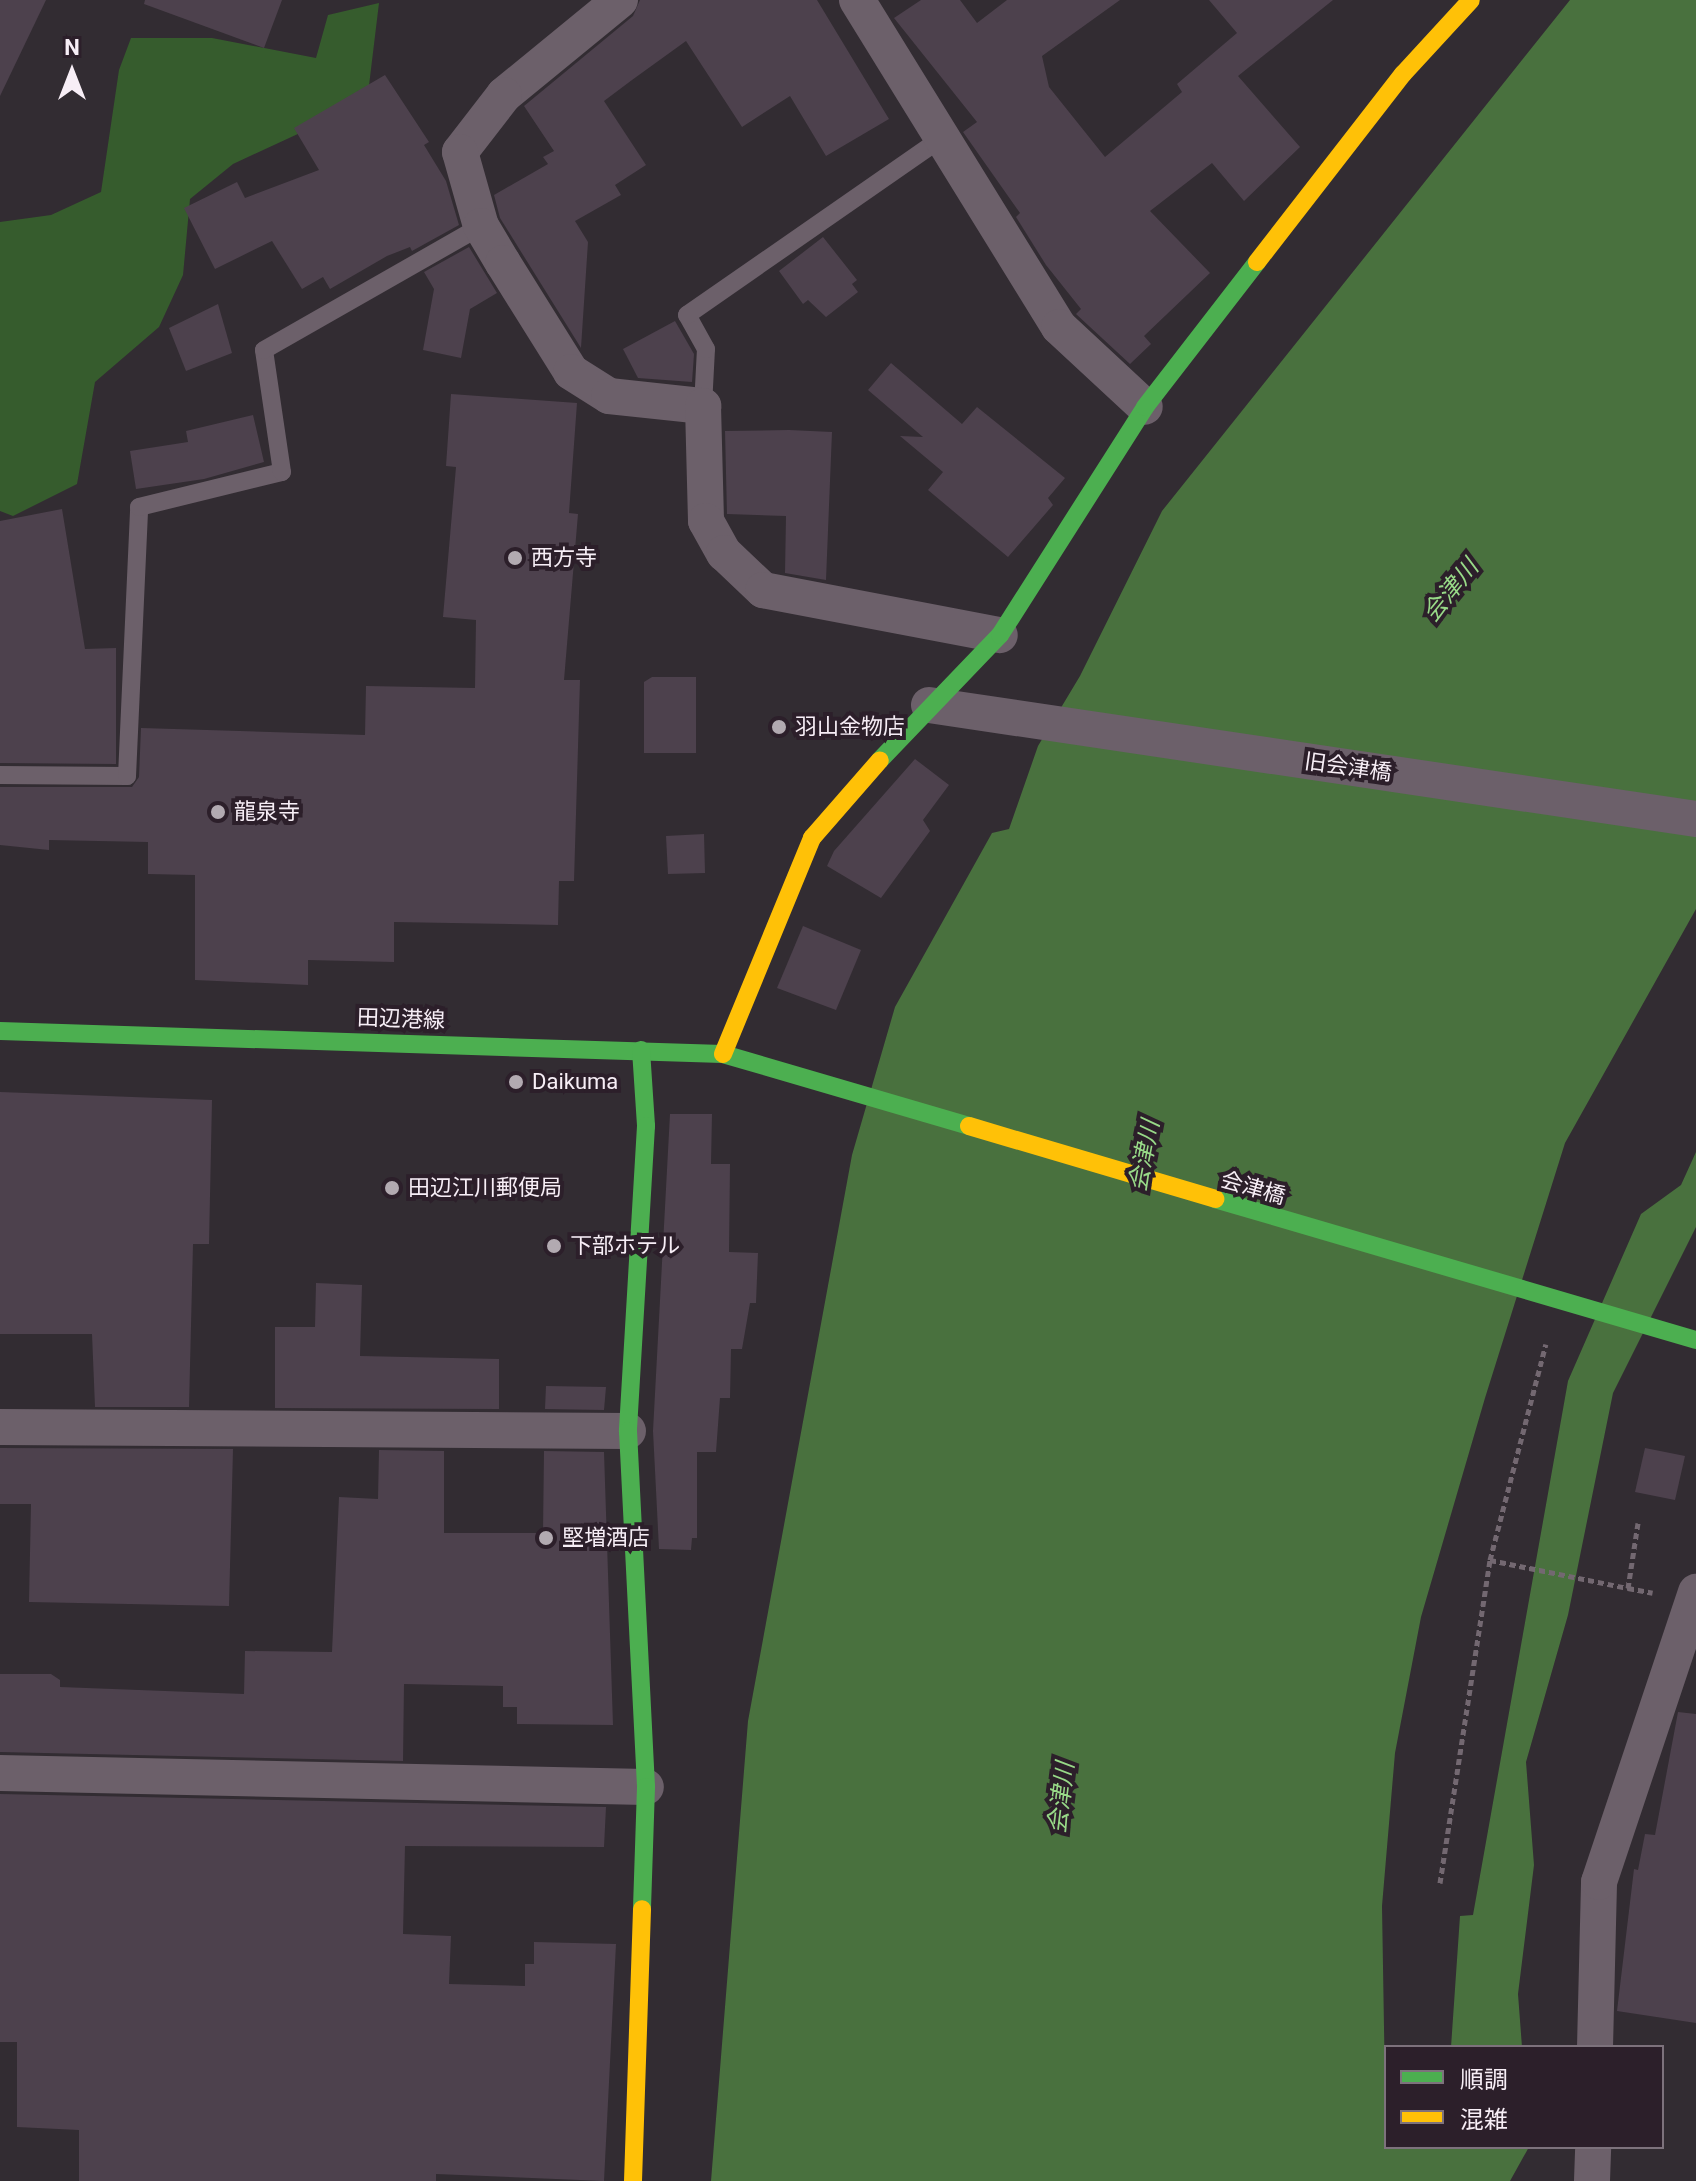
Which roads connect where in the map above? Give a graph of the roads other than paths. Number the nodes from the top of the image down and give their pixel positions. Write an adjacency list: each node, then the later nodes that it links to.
1 (620, 0): 5 (street)
2 (857, 0): 4 (street)
3 (1471, 0): 7 (street)
4 (939, 140): 6 (lane); 7 (street)
5 (481, 226): 6 (street); 10 (lane)
6 (703, 406): 8 (street)
7 (1145, 407): 8 (street)
8 (1000, 635): 9 (street)
9 (929, 705): 11 (street, 旧会津橋); 14 (street)
10 (0, 775)
11 (1696, 819)
12 (0, 1031): 13 (street, 田辺港線)
13 (641, 1050): 14 (street, 田辺港線); 18 (street)
14 (723, 1054): 15 (street, 田辺港線)
15 (798, 1076): 16 (street, 会津橋)
16 (1696, 1340)
17 (0, 1427): 18 (street)
18 (628, 1431): 21 (street)
19 (1694, 1597): 22 (street)
20 (0, 1773): 21 (street)
21 (646, 1787): 24 (street)
22 (1595, 2045)
23 (1593, 2149): 25 (street)
24 (633, 2181)
25 (1592, 2181)

